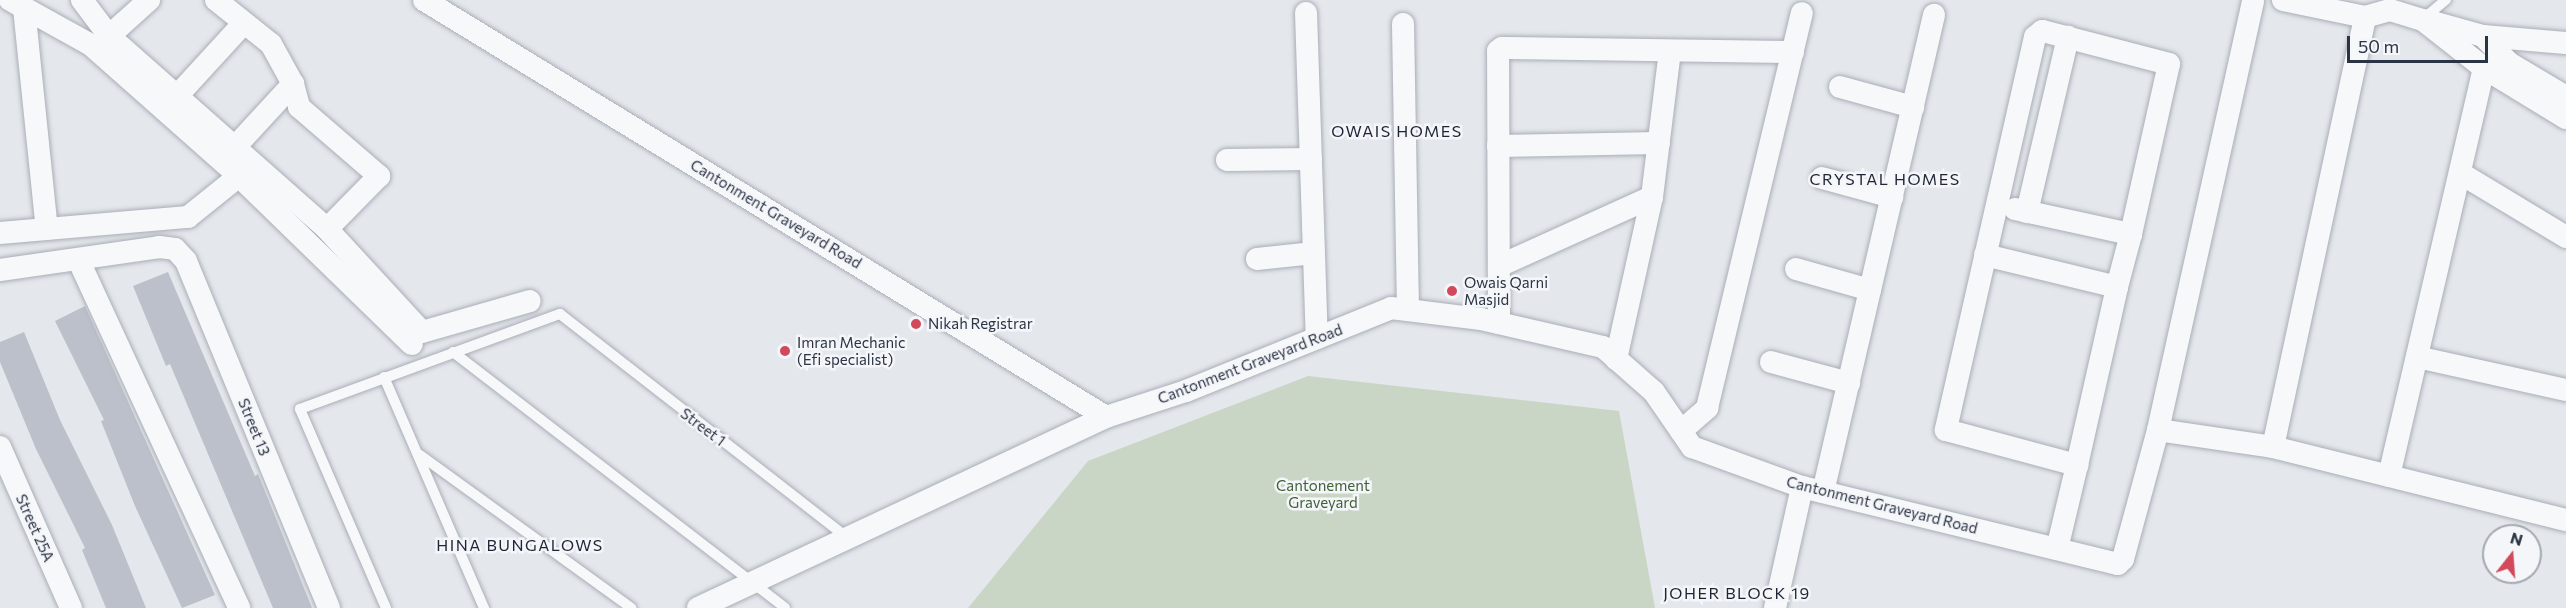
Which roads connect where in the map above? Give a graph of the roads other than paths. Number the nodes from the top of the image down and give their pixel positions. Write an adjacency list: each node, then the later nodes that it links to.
1 (82, 0): 16 (street)
2 (149, 0): 16 (street)
3 (216, 0): 14 (street)
4 (424, 0): 67 (street, Cantonment Graveyard Road)
5 (2253, 0): 68 (street)
6 (2283, 0): 12 (street)
7 (2446, 0): 13 (lane)
8 (17, 4): 35 (street); 41 (street)
9 (1306, 13): 32 (street)
10 (1802, 13): 21 (street)
11 (1934, 15): 27 (street)
12 (2365, 17): 13 (street); 71 (street)
13 (2423, 20): 17 (street); 22 (street)
14 (244, 22): 23 (street); 25 (street)
15 (1402, 24): 56 (street)
16 (108, 36): 25 (street)
17 (2483, 36): 19 (street); 26 (street)
18 (2068, 37): 39 (street); 40 (street); 44 (street)
19 (2566, 43)
20 (1670, 51): 21 (street); 29 (street); 30 (street)
21 (1793, 52): 69 (street)
22 (2484, 68): 28 (street); 34 (street)
23 (293, 84): 31 (street); 42 (street)
24 (1840, 87): 27 (street)
25 (177, 96): 31 (street)
26 (2566, 97)
27 (1913, 107): 38 (street)
28 (2566, 118)
29 (1659, 143): 30 (street); 37 (street)
30 (1498, 146): 50 (street)
31 (234, 147): 42 (street)
32 (1311, 159): 33 (street); 46 (street)
33 (1227, 160)
34 (2460, 173): 45 (street); 61 (street)
35 (239, 176): 41 (street); 59 (street)
36 (1822, 178): 38 (street)
37 (1652, 197): 50 (street); 62 (street)
38 (1892, 197): 54 (street)
39 (1996, 205): 40 (street); 47 (street)
40 (2027, 212): 44 (street)
41 (47, 229): 43 (street)
42 (327, 229): 55 (street)
43 (0, 233)
44 (2131, 234): 53 (street)
45 (2566, 237)
46 (1314, 253): 48 (street); 58 (street)
47 (1985, 255): 53 (street); 73 (street)
48 (1257, 259)
49 (79, 261): 52 (street); 81 (street); 82 (street, Street 13)
50 (1498, 266): 57 (street)
51 (1796, 269): 54 (street)
52 (0, 270)
53 (2118, 287): 73 (street)
54 (1870, 290): 65 (street)
55 (530, 301)
56 (1408, 310): 57 (street, Cantonment Graveyard Road); 58 (street, Cantonment Graveyard Road)
57 (1499, 323): 62 (street, Cantonment Graveyard Road)
58 (1317, 338): 67 (street, Cantonment Graveyard Road)
59 (412, 344)
60 (453, 352): 64 (lane); 77 (lane, Street 1); 79 (lane)
61 (2417, 357): 66 (street); 74 (street)
62 (1616, 358): 69 (street, Cantonment Graveyard Road)
63 (1771, 362): 65 (street)
64 (384, 377): 72 (lane); 83 (lane)
65 (1849, 383): 75 (street)
66 (2566, 390)
67 (1106, 417): 77 (street)
68 (2158, 430): 71 (street); 78 (street, Cantonment Graveyard Road)
69 (1681, 432): 75 (street, Cantonment Graveyard Road)
70 (0, 447): 80 (street, Street 25A)
71 (2273, 447): 74 (street)
72 (420, 454): 84 (lane); 85 (lane)
73 (2077, 465): 78 (street)
74 (2389, 476): 76 (street)
75 (1813, 490): 78 (street, Cantonment Graveyard Road); 88 (street)
76 (2566, 520)
77 (849, 538): 79 (street)
78 (2057, 549)
79 (752, 584): 86 (street); 87 (lane)
80 (71, 608)
81 (239, 608)
82 (328, 608)
83 (386, 608)
84 (484, 608)
85 (631, 608)
86 (698, 608)
87 (785, 608)
88 (1775, 608)

